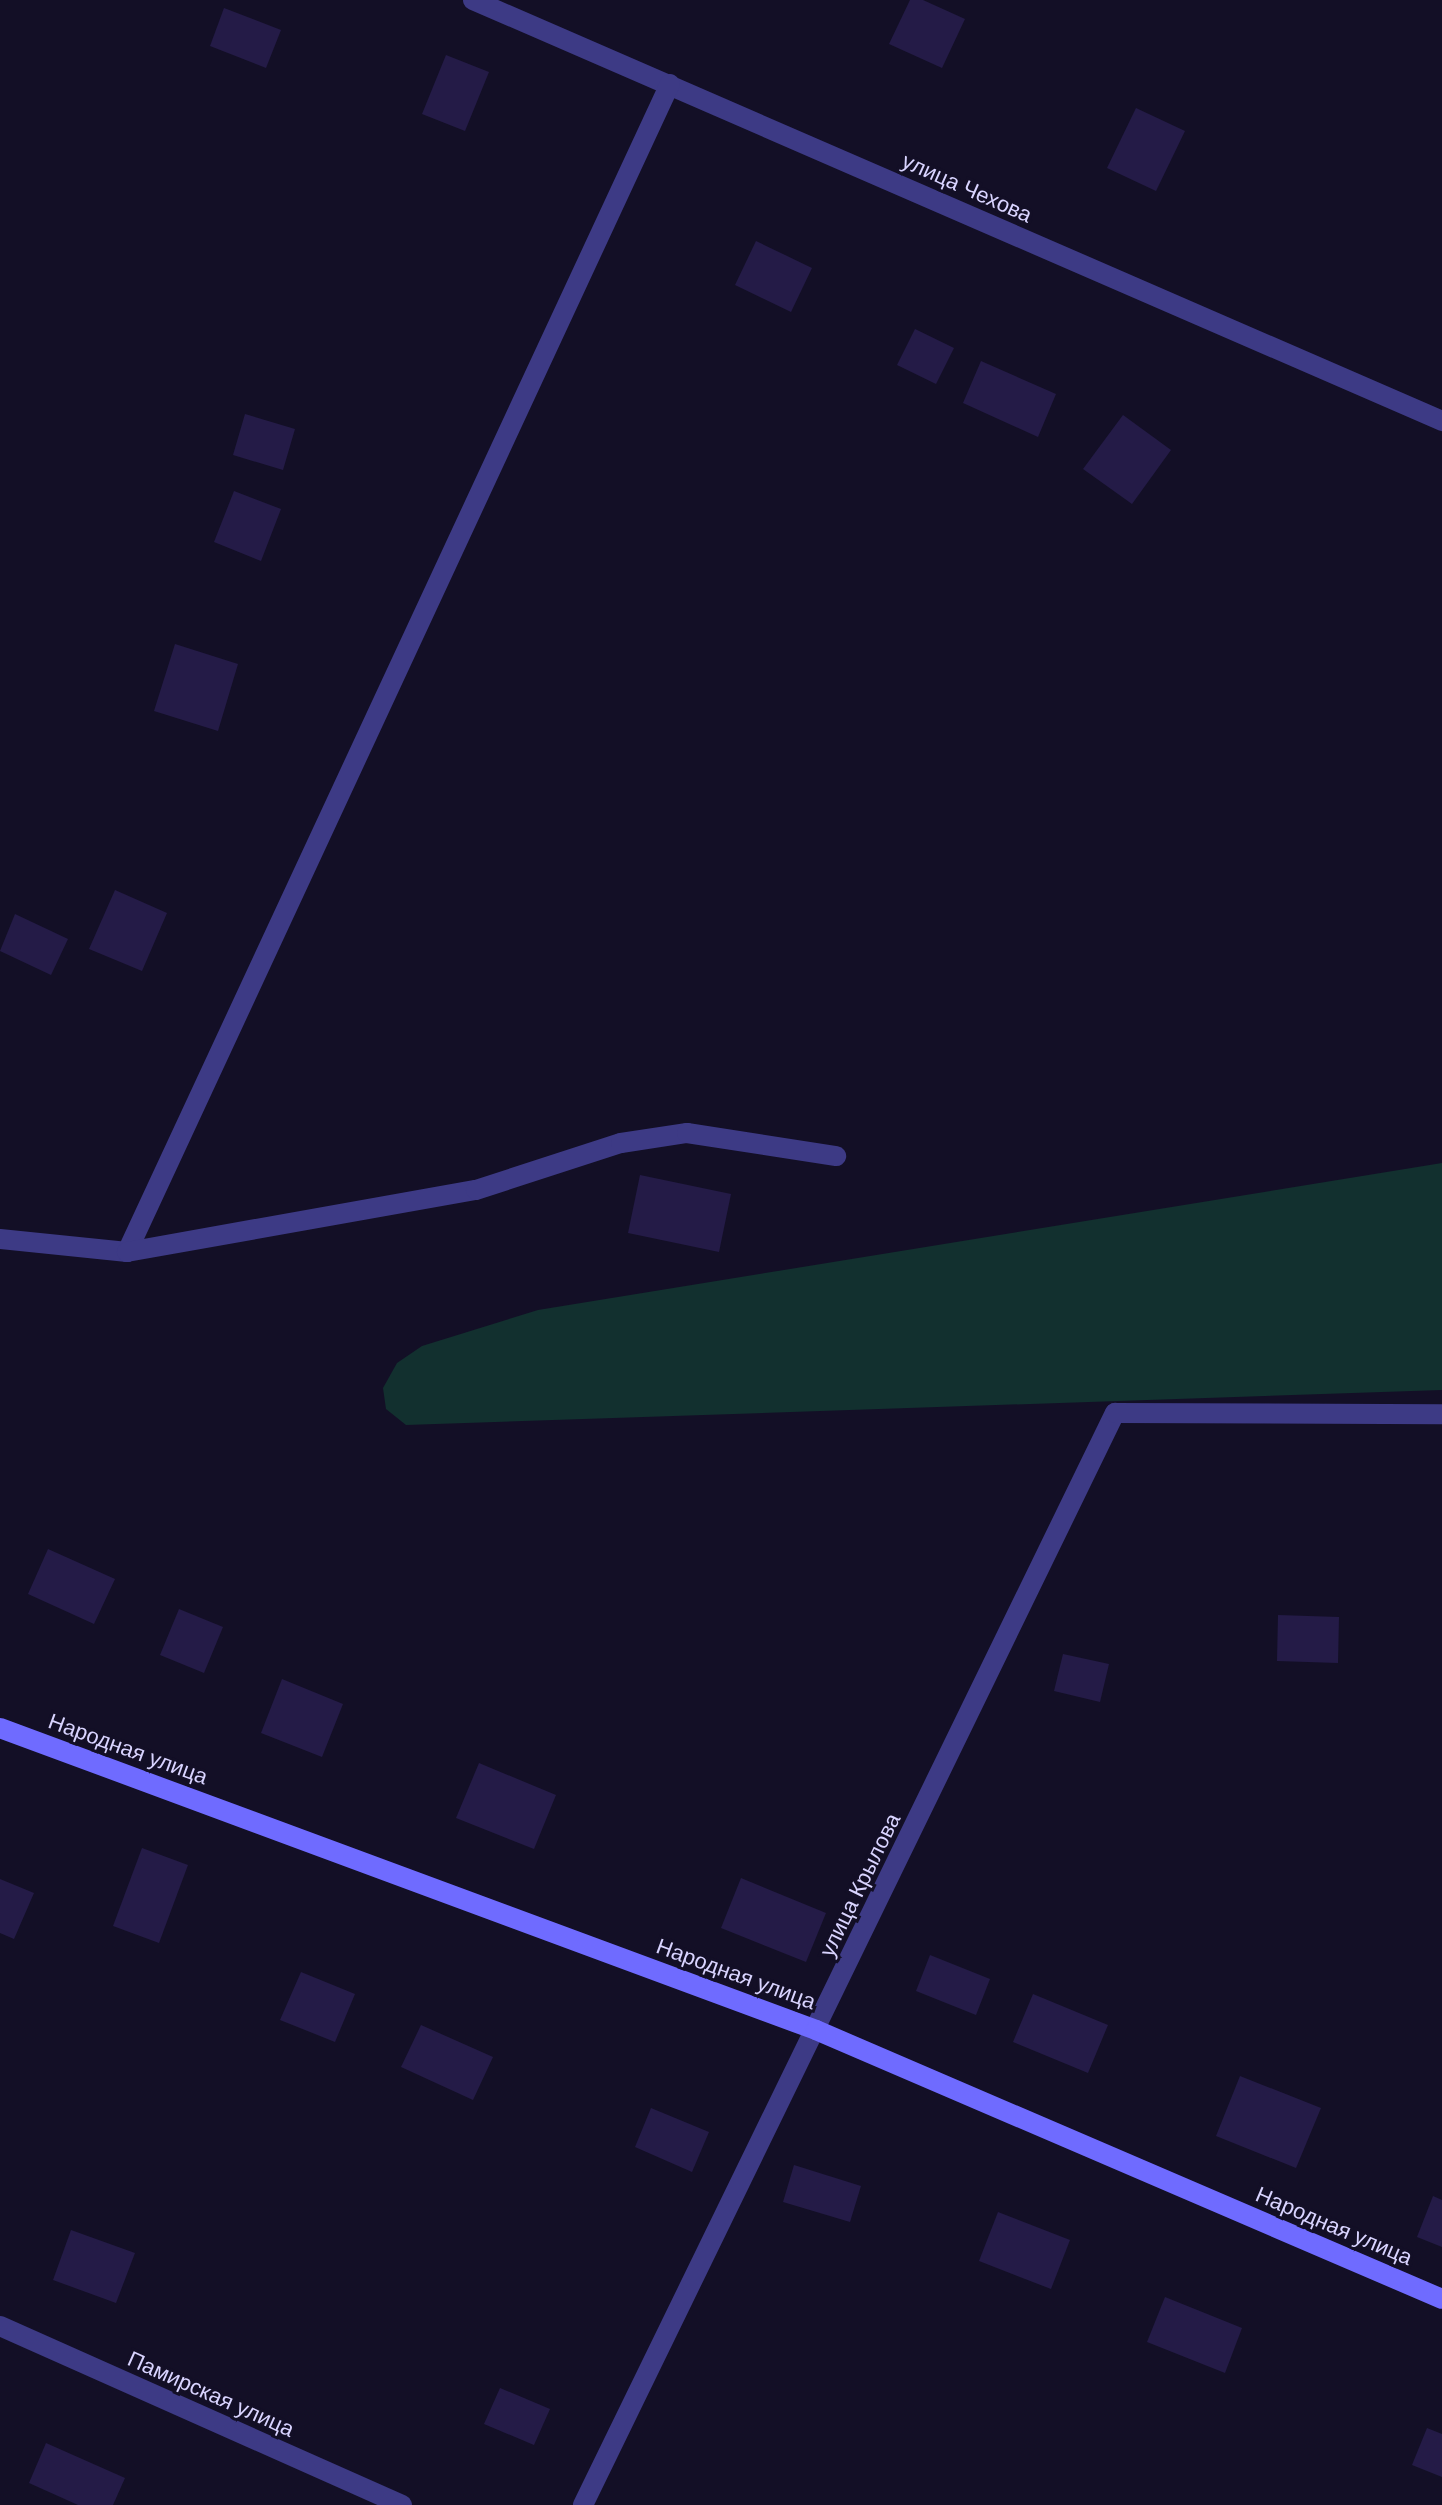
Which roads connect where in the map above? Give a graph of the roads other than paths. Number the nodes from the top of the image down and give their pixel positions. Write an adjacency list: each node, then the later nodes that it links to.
1 (473, 0): 2 (street, улица Чехова)
2 (670, 84): 3 (street, улица Чехова); 6 (street)
3 (1442, 421)
4 (836, 1156): 6 (street)
5 (0, 1239): 6 (street)
6 (127, 1252)
7 (1442, 1414): 9 (street, улица Крылова)
8 (0, 1728): 9 (street, Народная улица)
9 (816, 2030): 10 (street, Народная улица); 13 (street, улица Крылова)
10 (1442, 2299)
11 (0, 2326): 12 (street, Памирская улица)
12 (402, 2505)
13 (583, 2505)

